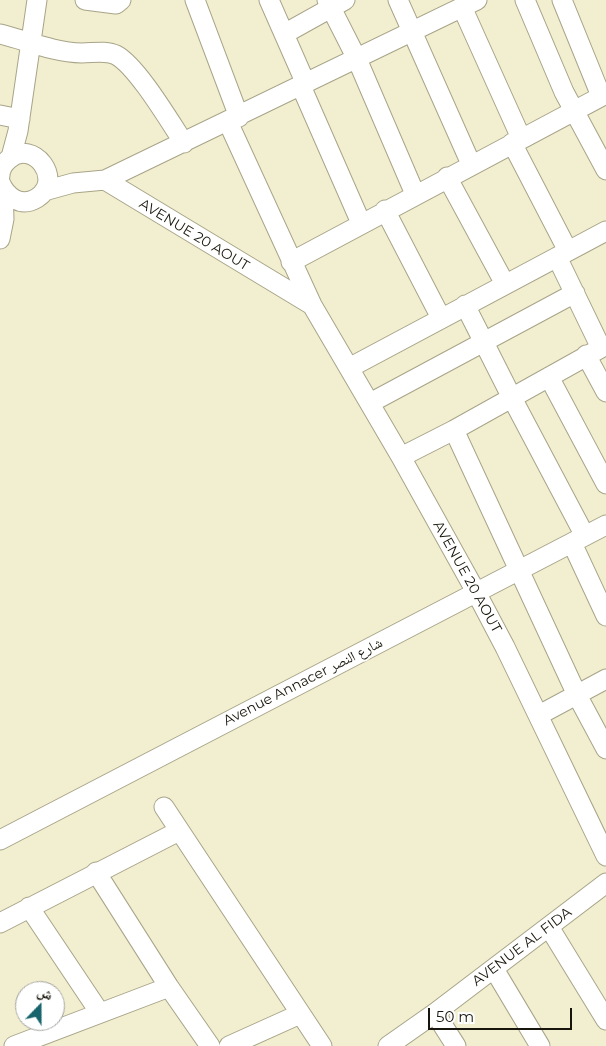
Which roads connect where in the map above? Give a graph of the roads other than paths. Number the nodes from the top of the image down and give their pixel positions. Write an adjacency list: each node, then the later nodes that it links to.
1 (37, 0): 14 (street)
2 (85, 0): 3 (street)
3 (121, 0)
4 (195, 0): 20 (street, AVENUE 20 AOUT)
5 (269, 0): 13 (street)
6 (398, 0): 11 (street)
7 (525, 0): 18 (street)
8 (562, 0): 17 (street)
9 (334, 3): 13 (street); 15 (street)
10 (469, 3): 11 (street); 22 (street)
11 (413, 32): 15 (street); 26 (street)
12 (0, 34): 14 (street)
13 (284, 34): 16 (street)
14 (31, 41): 21 (street); 23 (street)
15 (357, 58): 16 (street); 32 (street)
16 (303, 85): 20 (street); 35 (street)
17 (604, 95): 18 (street)
18 (574, 111): 22 (street); 27 (street)
19 (0, 116): 21 (street)
20 (233, 119): 23 (street); 39 (street, AVENUE 20 AOUT)
21 (19, 125): 24 (street)
22 (516, 140): 26 (street); 38 (street)
23 (184, 143): 29 (street)
24 (20, 155): 25 (street); 30 (street)
25 (44, 164): 31 (street); 33 (street)
26 (471, 164): 28 (street)
27 (606, 170)
28 (446, 177): 32 (street); 40 (street)
29 (105, 180): 31 (street); 42 (street, AVENUE 20 AOUT)
30 (1, 183): 33 (street); 36 (street)
31 (73, 183): 33 (street)
32 (415, 194): 34 (street)
33 (36, 196): 36 (street)
34 (385, 210): 35 (street); 44 (street)
35 (361, 223): 39 (street)
36 (2, 229)
37 (606, 231): 38 (street)
38 (563, 254): 40 (street); 41 (street)
39 (291, 262): 42 (street, AVENUE 20 AOUT)
40 (505, 284): 43 (street)
41 (575, 293): 45 (street); 46 (street)
42 (312, 305): 47 (street, AVENUE 20 AOUT)
43 (465, 305): 44 (street); 45 (street)
44 (441, 318): 47 (street)
45 (485, 342): 50 (street); 51 (street)
46 (598, 349): 48 (street); 49 (street)
47 (349, 368): 51 (street, AVENUE 20 AOUT)
48 (549, 377): 50 (street); 54 (street)
49 (606, 392)
50 (512, 398): 52 (street); 56 (street)
51 (370, 403): 53 (street, AVENUE 20 AOUT)
52 (454, 430): 53 (street); 57 (street)
53 (401, 457): 58 (street, AVENUE 20 AOUT)
54 (606, 484)
55 (606, 525): 56 (street, Avenue Annacer شارع النصر)
56 (579, 539): 57 (street, Avenue Annacer شارع النصر); 59 (street)
57 (519, 569): 58 (street, Avenue Annacer شارع النصر); 61 (street)
58 (476, 592): 62 (street, AVENUE 20 AOUT); 66 (street, Avenue Annacer شارع النصر)
59 (606, 616)
60 (606, 679): 61 (street)
61 (577, 695): 62 (street); 63 (street)
62 (539, 715): 67 (street, AVENUE 20 AOUT)
63 (606, 748)
64 (164, 807): 65 (street)
65 (179, 831): 68 (street); 77 (street)
66 (0, 840)
67 (606, 856)
68 (96, 872): 70 (street); 74 (street)
69 (605, 887): 72 (street, AVENUE AL FIDA)
70 (29, 907): 71 (street); 75 (street)
71 (0, 922)
72 (548, 927): 73 (street, AVENUE AL FIDA); 78 (street)
73 (494, 969): 76 (street, AVENUE AL FIDA); 85 (street)
74 (169, 987): 75 (street); 80 (street)
75 (100, 1013): 79 (street)
76 (436, 1013): 83 (street, AVENUE AL FIDA); 84 (street)
77 (300, 1014): 81 (street); 82 (street)
78 (606, 1020)
79 (14, 1046)
80 (210, 1046)
81 (229, 1046)
82 (322, 1046)
83 (388, 1046)
84 (456, 1046)
85 (540, 1046)

